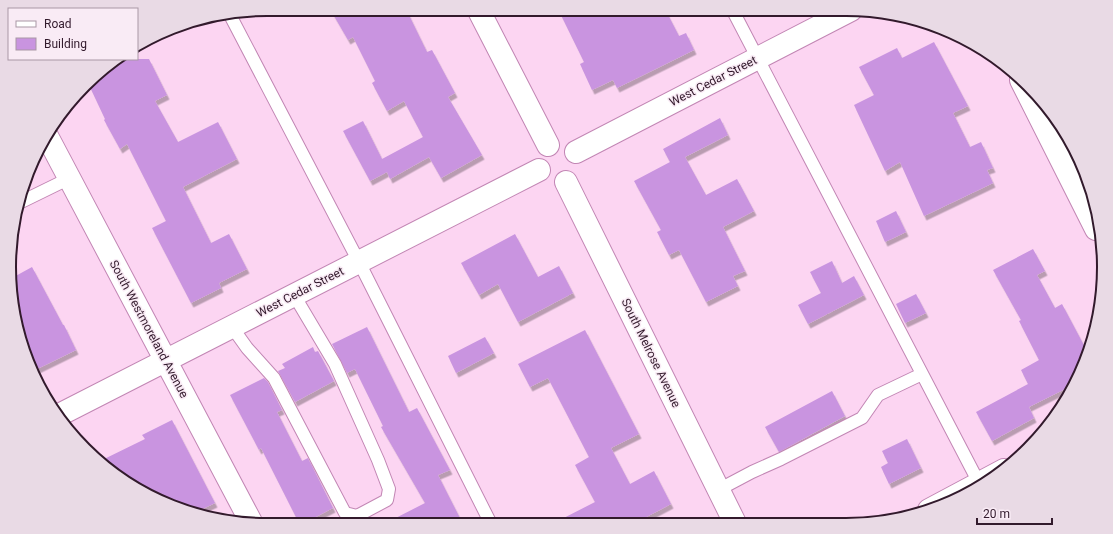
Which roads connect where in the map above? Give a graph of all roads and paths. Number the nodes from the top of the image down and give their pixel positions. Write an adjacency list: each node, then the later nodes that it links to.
1 (482, 16): 8 (street)
2 (736, 16): 5 (lane)
3 (839, 16): 5 (street, West Cedar Street)
4 (232, 18): 15 (lane)
5 (757, 58): 9 (street, West Cedar Street); 19 (lane)
6 (1029, 96): 14 (street)
7 (50, 140): 11 (street, South Westmoreland Avenue)
8 (548, 145): 9 (street); 10 (street)
9 (576, 152): 12 (street)
10 (539, 170): 12 (street); 15 (street, West Cedar Street)
11 (70, 178): 13 (lane); 18 (street, South Westmoreland Avenue)
12 (566, 182): 22 (street, South Melrose Avenue)
13 (25, 200)
14 (1093, 223)
15 (358, 262): 16 (street, West Cedar Street); 24 (lane)
16 (294, 295): 17 (street, West Cedar Street); 17 (lane)
17 (232, 327): 18 (street, West Cedar Street)
18 (166, 360): 20 (street, West Cedar Street); 23 (street, South Westmoreland Avenue)
19 (922, 374): 21 (lane); 22 (lane)
20 (63, 413)
21 (978, 480)
22 (718, 490): 25 (street, South Melrose Avenue)
23 (248, 517)
24 (488, 518)
25 (732, 518)

